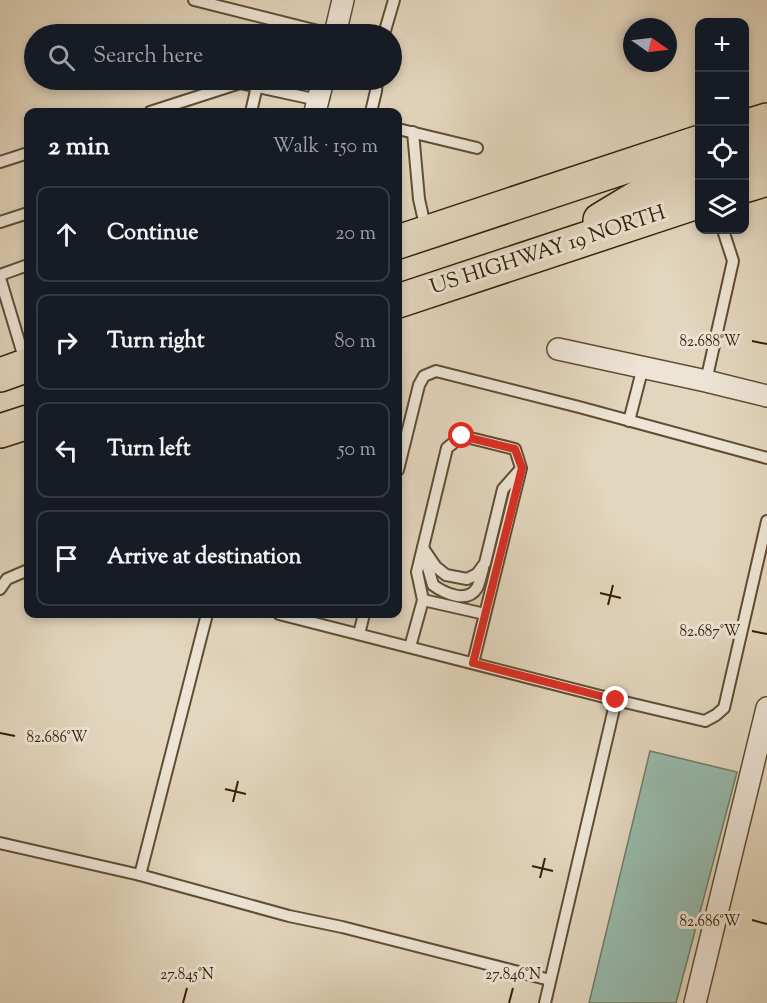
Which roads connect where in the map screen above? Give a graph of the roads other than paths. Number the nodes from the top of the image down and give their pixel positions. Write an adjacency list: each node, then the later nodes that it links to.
1 (194, 0): 4 (lane)
2 (344, 0): 5 (street)
3 (394, 0): 6 (lane)
4 (292, 24)
5 (336, 24)
6 (387, 24)
7 (218, 90): 12 (lane)
8 (255, 90): 13 (lane)
9 (269, 90): 11 (lane)
10 (376, 90): 14 (lane)
11 (319, 102)
12 (162, 108)
13 (252, 108)
14 (373, 108)
15 (767, 120): 16 (highway)
16 (749, 126)
17 (402, 130): 18 (lane)
18 (413, 132): 20 (lane); 32 (lane)
19 (695, 143): 32 (highway)
20 (477, 148)
21 (767, 152): 23 (highway)
22 (24, 154): 24 (lane)
23 (749, 157)
24 (0, 162)
25 (695, 175): 33 (highway)
26 (767, 179): 27 (highway)
27 (749, 184)
28 (695, 202): 33 (highway, US HIGHWAY 19 NORTH)
29 (24, 214): 30 (lane)
30 (0, 222)
31 (724, 234): 40 (lane)
32 (412, 237)
33 (549, 250): 36 (highway, US HIGHWAY 19 NORTH)
34 (24, 267): 35 (lane)
35 (0, 277): 39 (lane)
36 (402, 300)
37 (558, 349): 38 (street)
38 (643, 367): 40 (street); 42 (lane)
39 (18, 368)
40 (706, 381): 41 (street)
41 (767, 396)
42 (629, 421): 45 (lane); 46 (lane)
43 (24, 423): 44 (highway)
44 (0, 432)
45 (402, 433)
46 (767, 458)
47 (522, 468): 49 (lane); 50 (lane); 54 (lane)
48 (767, 521): 61 (lane)
49 (423, 548): 50 (lane); 50 (lane); 53 (lane)
50 (485, 563)
51 (24, 572): 52 (lane)
52 (0, 589)
53 (423, 600): 54 (lane); 59 (lane)
54 (486, 615): 60 (lane)
55 (206, 618): 64 (lane)
56 (305, 618): 58 (lane)
57 (363, 618): 58 (lane)
58 (359, 634): 59 (lane)
59 (410, 647): 60 (lane)
60 (473, 663): 61 (lane)
61 (616, 700): 65 (lane)
62 (767, 708): 67 (street)
63 (0, 843): 64 (lane)
64 (140, 875): 65 (lane)
65 (550, 980): 66 (lane)
66 (544, 1003)
67 (694, 1003)

